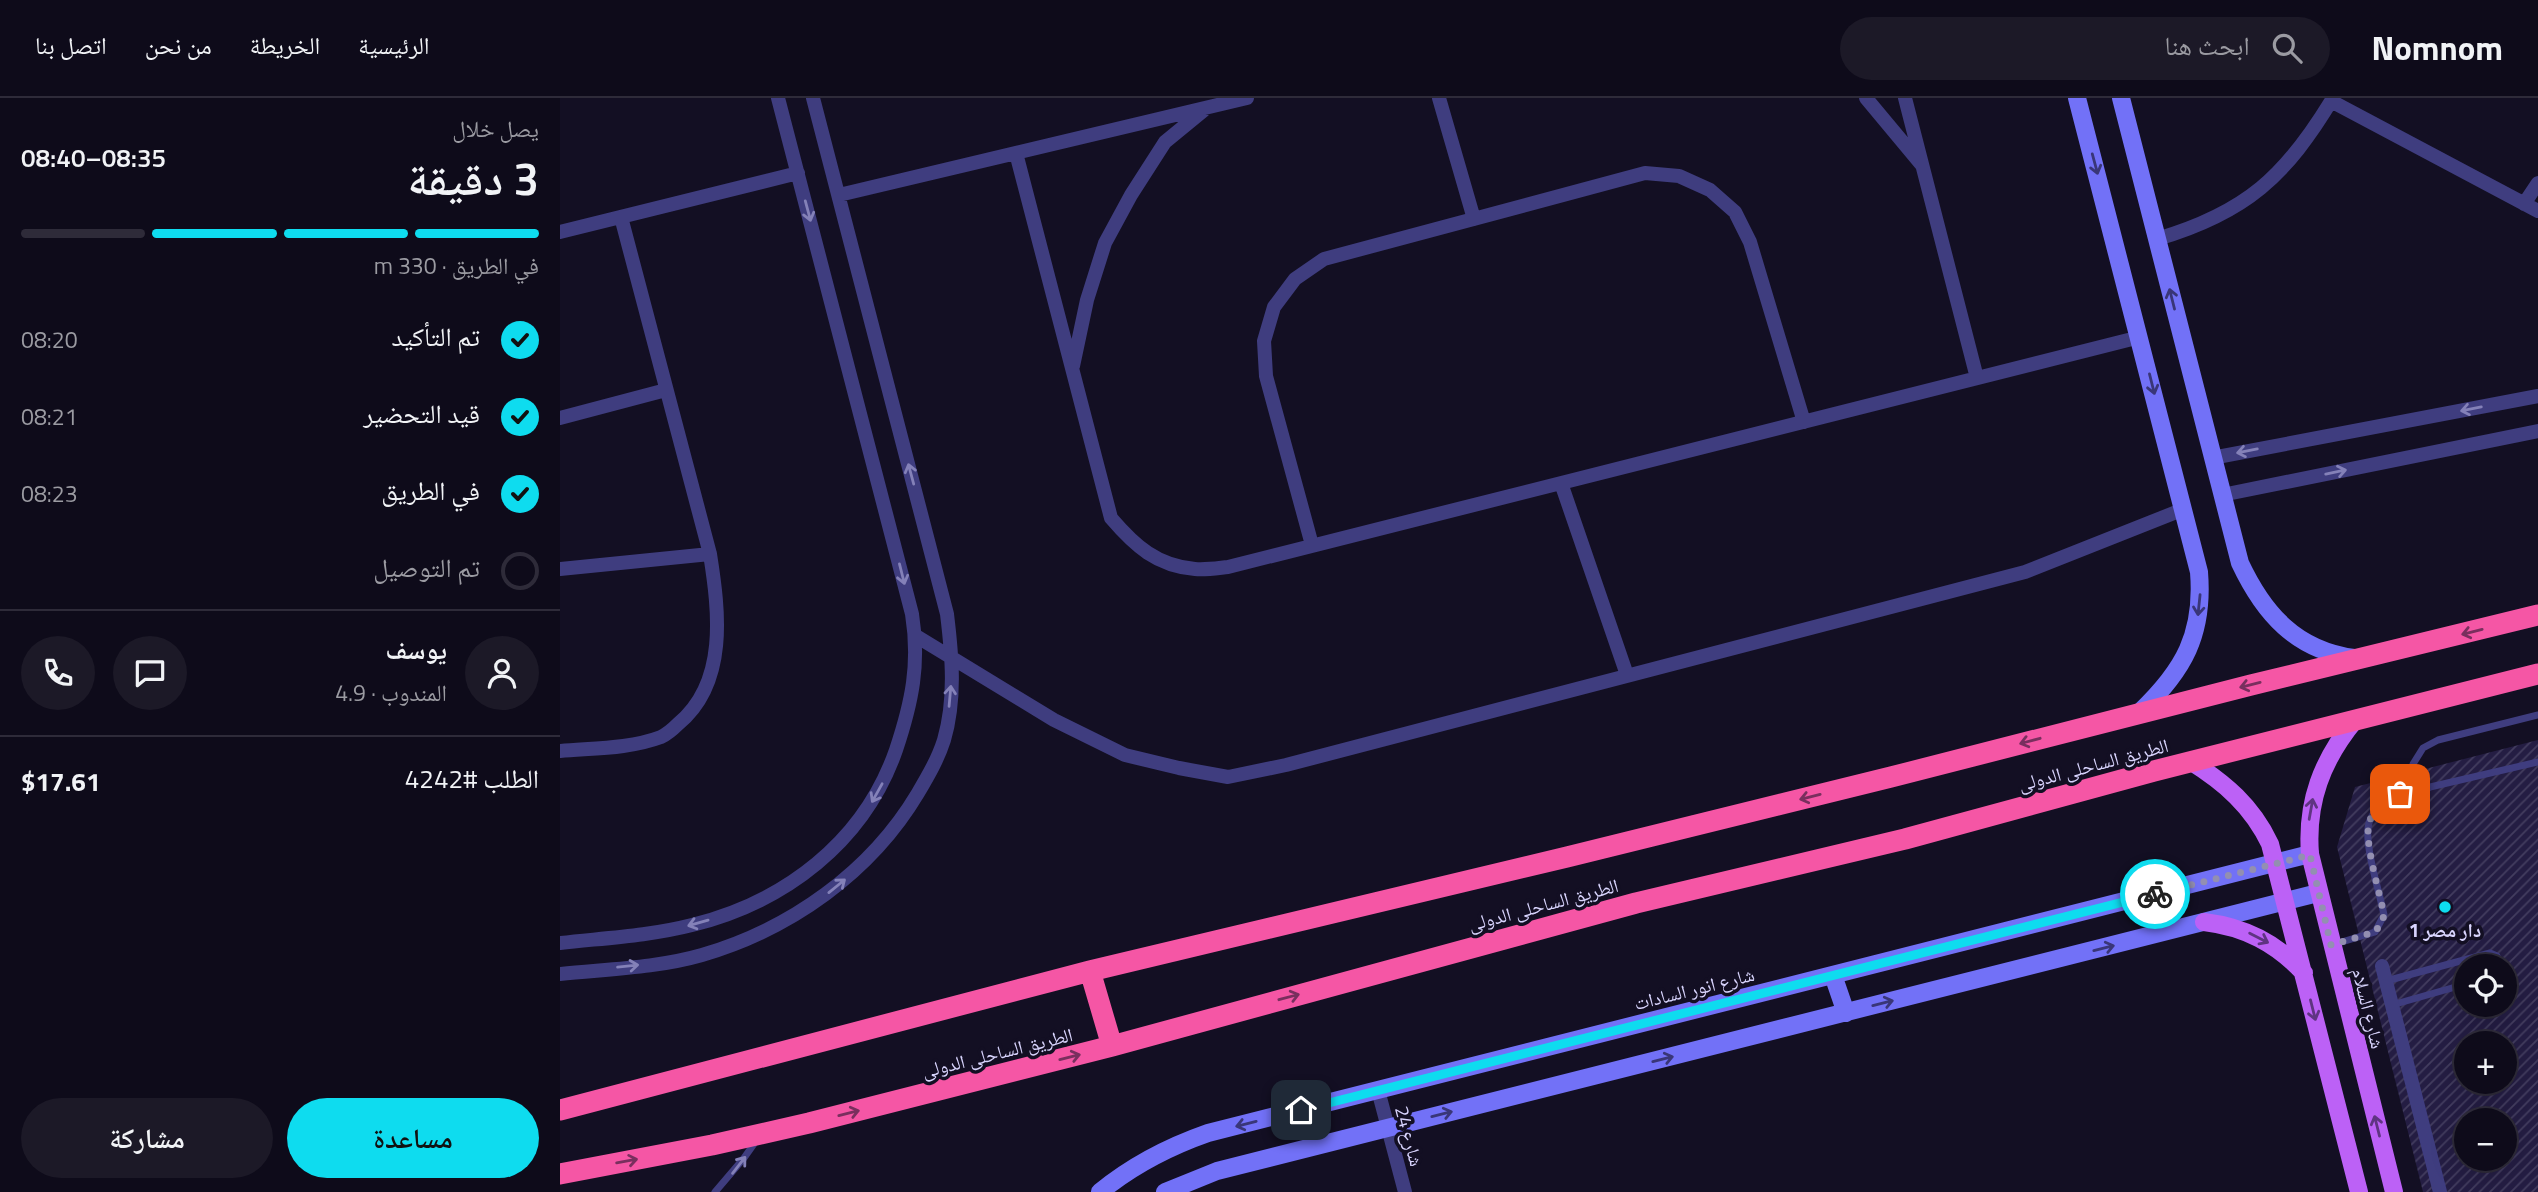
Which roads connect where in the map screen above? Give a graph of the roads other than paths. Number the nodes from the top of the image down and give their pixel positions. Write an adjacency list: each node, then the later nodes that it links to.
1 (778, 98): 13 (street)
2 (813, 98): 15 (street)
3 (1247, 98): 10 (street)
4 (1439, 98): 19 (street)
5 (1866, 98): 12 (street)
6 (1905, 98): 12 (street)
7 (2077, 98): 22 (main road, one-way to 22)
8 (2121, 98): 21 (main road)
9 (2332, 99): 16 (street); 21 (street)
10 (1207, 108): 11 (street); 23 (street)
11 (1016, 153): 15 (street); 23 (street)
12 (1924, 168): 24 (street)
13 (798, 173): 18 (street); 38 (street, one-way to 38)
14 (2538, 183): 16 (street)
15 (839, 195): 40 (street, one-way to 15)
16 (2524, 204): 17 (street)
17 (2538, 211)
18 (621, 217): 20 (street); 25 (street)
19 (1474, 219): 28 (street); 34 (street)
20 (560, 232)
21 (2157, 239): 30 (main road, one-way to 21)
22 (2140, 337): 24 (street); 33 (main road, one-way to 33)
23 (1072, 371): 34 (street)
24 (1977, 378): 28 (street)
25 (666, 390): 27 (street); 35 (street)
26 (2538, 396): 30 (street, one-way to 30)
27 (560, 418)
28 (1804, 422): 31 (street)
29 (2538, 431): 32 (street, one-way to 29)
30 (2212, 458): 32 (main road)
31 (1561, 482): 34 (street); 42 (street)
32 (2221, 495): 39 (main road)
33 (2184, 509): 42 (street); 43 (main road, one-way to 43)
34 (1312, 545)
35 (710, 554): 36 (street); 46 (street)
36 (560, 569)
37 (2538, 615): 39 (highway, الطريق الساحلى الدولى, one-way to 39)
38 (916, 636): 40 (street); 55 (street, one-way to 55)
39 (2361, 659): 43 (highway, الطريق الساحلى الدولى, one-way to 43)
40 (953, 660): 42 (street); 60 (street, one-way to 40)
41 (2538, 674): 45 (highway, الطريق الساحلى الدولى)
42 (1628, 675)
43 (2140, 712): 59 (highway, الطريق الساحلى الدولى, one-way to 59)
44 (2538, 715): 49 (lane)
45 (2355, 720): 47 (highway, الطريق الساحلى الدولى); 50 (main road, شارع السلام, one-way to 45)
46 (560, 751)
47 (2190, 761): 51 (main road); 67 (highway, الطريق الساحلى الدولى, one-way to 47)
48 (2538, 762): 49 (lane)
49 (2420, 789): 56 (lane)
50 (2310, 855): 51 (main road, شارع انور السادات); 52 (main road, شارع السلام)
51 (2276, 863): 53 (main road); 62 (main road, شارع انور السادات)
52 (2318, 893): 53 (main road); 56 (main road, شارع السلام)
53 (2286, 901): 54 (main road); 61 (main road)
54 (2204, 922): 61 (main road, one-way to 61); 66 (main road, one-way to 54)
55 (560, 943)
56 (2331, 945): 78 (main road, شارع السلام, one-way to 56)
57 (2454, 963): 63 (lane)
58 (2382, 966): 63 (street)
59 (1090, 971): 67 (highway); 69 (highway, الطريق الساحلى الدولى)
60 (560, 974)
61 (2304, 974): 77 (main road, one-way to 77)
62 (1833, 975): 66 (main road); 68 (main road, شارع انور السادات)
63 (2386, 981): 65 (street)
64 (2454, 987): 65 (lane)
65 (2392, 1005): 79 (street)
66 (1846, 1013): 70 (main road, one-way to 66)
67 (1112, 1046): 71 (highway, الطريق الساحلى الدولى, one-way to 67)
68 (1378, 1090): 70 (street, شارع 24); 74 (main road, شارع انور السادات, one-way to 74)
69 (560, 1110)
70 (1388, 1128): 75 (main road); 76 (street, شارع 24)
71 (759, 1135): 72 (highway, الطريق الساحلى الدولى, one-way to 71); 73 (lane, one-way to 71)
72 (560, 1174)
73 (715, 1192)
74 (1100, 1192)
75 (1165, 1192)
76 (1405, 1192)
77 (2359, 1192)
78 (2394, 1192)
79 (2440, 1192)

